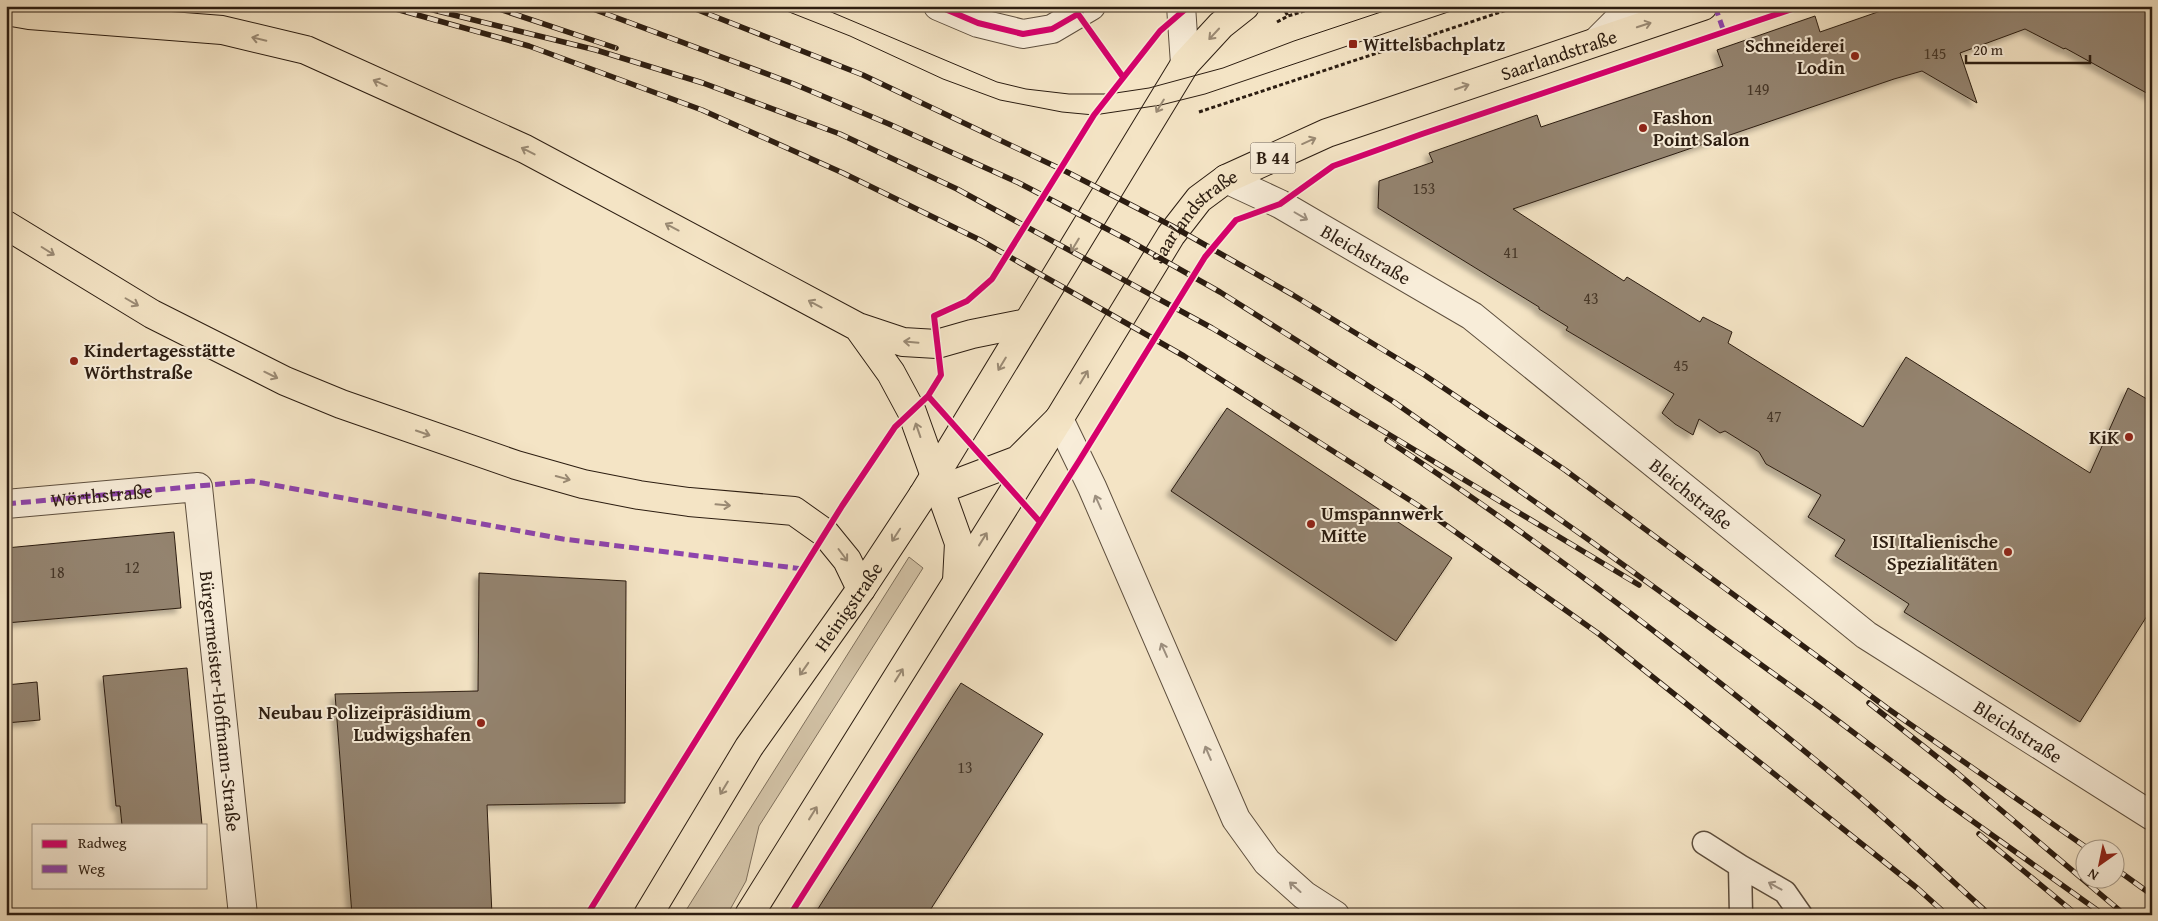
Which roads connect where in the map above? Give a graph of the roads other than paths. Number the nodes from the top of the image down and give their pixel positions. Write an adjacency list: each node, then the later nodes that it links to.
1 (938, 6): 2 (street)
2 (1091, 6)
3 (1181, 6): 9 (street)
4 (1245, 6): 9 (main road, one-way to 9)
5 (1632, 6): 8 (street)
6 (1703, 6): 8 (main road, Saarlandstraße / B 44, one-way to 6)
7 (18, 13): 13 (main road, one-way to 7)
8 (1598, 40): 10 (main road, Saarlandstraße / B 44, one-way to 8)
9 (1185, 64): 12 (main road, Heinigstraße, one-way to 12)
10 (1226, 179): 14 (main road, Saarlandstraße / B 44, one-way to 10); 20 (street, Bleichstraße, one-way to 20)
11 (6, 225): 19 (main road, one-way to 19)
12 (1027, 323): 13 (main road, one-way to 13); 16 (main road, Heinigstraße, one-way to 16)
13 (858, 327): 16 (main road, one-way to 13)
14 (1059, 419): 16 (main road); 18 (main road, Saarlandstraße / B 44, one-way to 14); 26 (street, one-way to 14)
15 (198, 487): 17 (street, Wörthstraße); 24 (street, Bürgermeister-Hoffmann-Straße)
16 (932, 487): 18 (main road); 19 (main road, Heinigstraße, one-way to 19)
17 (6, 504)
18 (957, 581): 23 (main road, one-way to 18)
19 (861, 589): 25 (main road, Heinigstraße, one-way to 25)
20 (2152, 816)
21 (1704, 843): 22 (lane)
22 (1740, 866): 27 (lane); 28 (lane, one-way to 22)
23 (758, 909)
24 (243, 915)
25 (648, 915)
26 (1335, 915)
27 (1740, 915)
28 (1801, 915)

